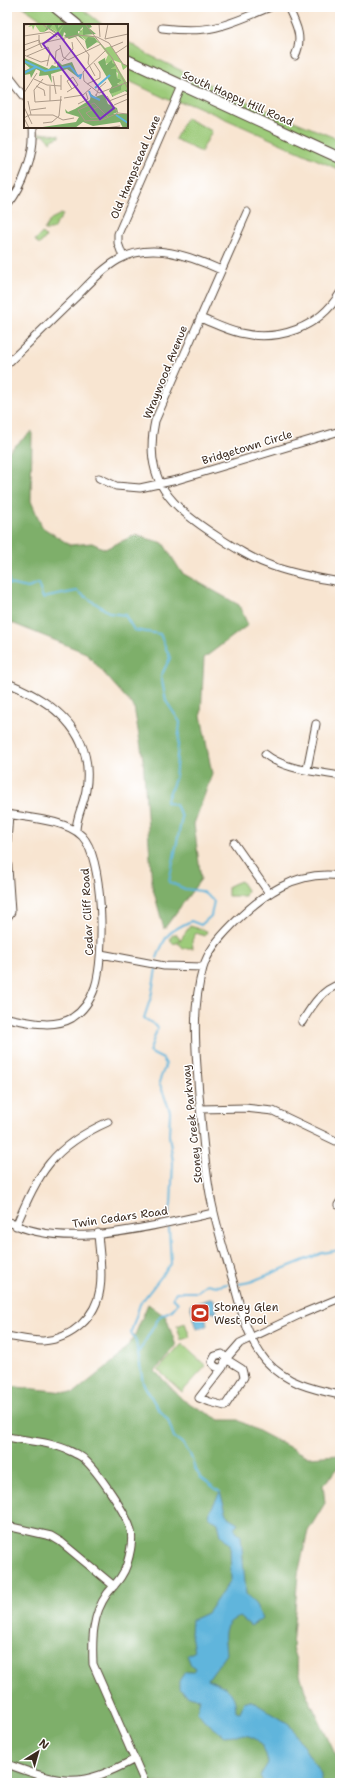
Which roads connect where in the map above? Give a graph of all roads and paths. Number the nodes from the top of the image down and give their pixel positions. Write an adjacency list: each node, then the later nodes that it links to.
1 (54, 7): 4 (street)
2 (270, 7): 5 (street)
3 (288, 7): 6 (street)
4 (77, 24)
5 (162, 28)
6 (295, 56)
7 (128, 60): 9 (street, South Happy Hill Road)
8 (7, 74): 10 (street)
9 (182, 86): 12 (street, South Happy Hill Road); 15 (street, Old Hampstead Lane)
10 (24, 97)
11 (33, 128): 13 (street)
12 (340, 158)
13 (7, 206)
14 (247, 212): 16 (street, Wraywood Avenue)
15 (123, 257): 16 (street); 19 (street)
16 (221, 270): 18 (street, Wraywood Avenue)
17 (340, 293): 18 (street)
18 (200, 318): 22 (street, Wraywood Avenue)
19 (7, 364)
20 (340, 431): 22 (street, Bridgetown Circle)
21 (99, 478): 22 (street, Bridgetown Circle)
22 (161, 483): 23 (street, Wraywood Avenue)
23 (340, 582)
24 (7, 684): 30 (street)
25 (316, 724): 27 (street)
26 (264, 754): 27 (street)
27 (307, 769): 28 (street)
28 (340, 776)
29 (8, 814): 30 (street, Cedar Cliff Road); 31 (street)
30 (76, 831): 37 (street, Cedar Cliff Road)
31 (7, 842)
32 (234, 843): 35 (street)
33 (7, 853): 36 (street)
34 (340, 876): 35 (street, Stoney Creek Parkway)
35 (269, 892): 38 (street, Stoney Creek Parkway)
36 (7, 918)
37 (101, 954): 38 (street); 40 (street, Cedar Cliff Road)
38 (203, 967): 42 (street, Stoney Creek Parkway)
39 (340, 984): 41 (street)
40 (7, 1018)
41 (302, 1022)
42 (201, 1109): 44 (street); 45 (street, Stoney Creek Parkway)
43 (108, 1122): 47 (street)
44 (340, 1143)
45 (214, 1213): 48 (street, Twin Cedars Road); 51 (street, Stoney Creek Parkway)
46 (7, 1221): 47 (street, Twin Cedars Road)
47 (16, 1226): 48 (street, Twin Cedars Road)
48 (98, 1234): 50 (street)
49 (340, 1298): 51 (street)
50 (7, 1336)
51 (252, 1338): 52 (street); 54 (street, Stoney Creek Parkway)
52 (226, 1359): 53 (street); 53 (street); 53 (street)
53 (223, 1367)
54 (340, 1396)
55 (7, 1437): 57 (street)
56 (7, 1526): 57 (street)
57 (114, 1586): 58 (street)
58 (135, 1760): 59 (street); 60 (street)
59 (7, 1764)
60 (146, 1783)

